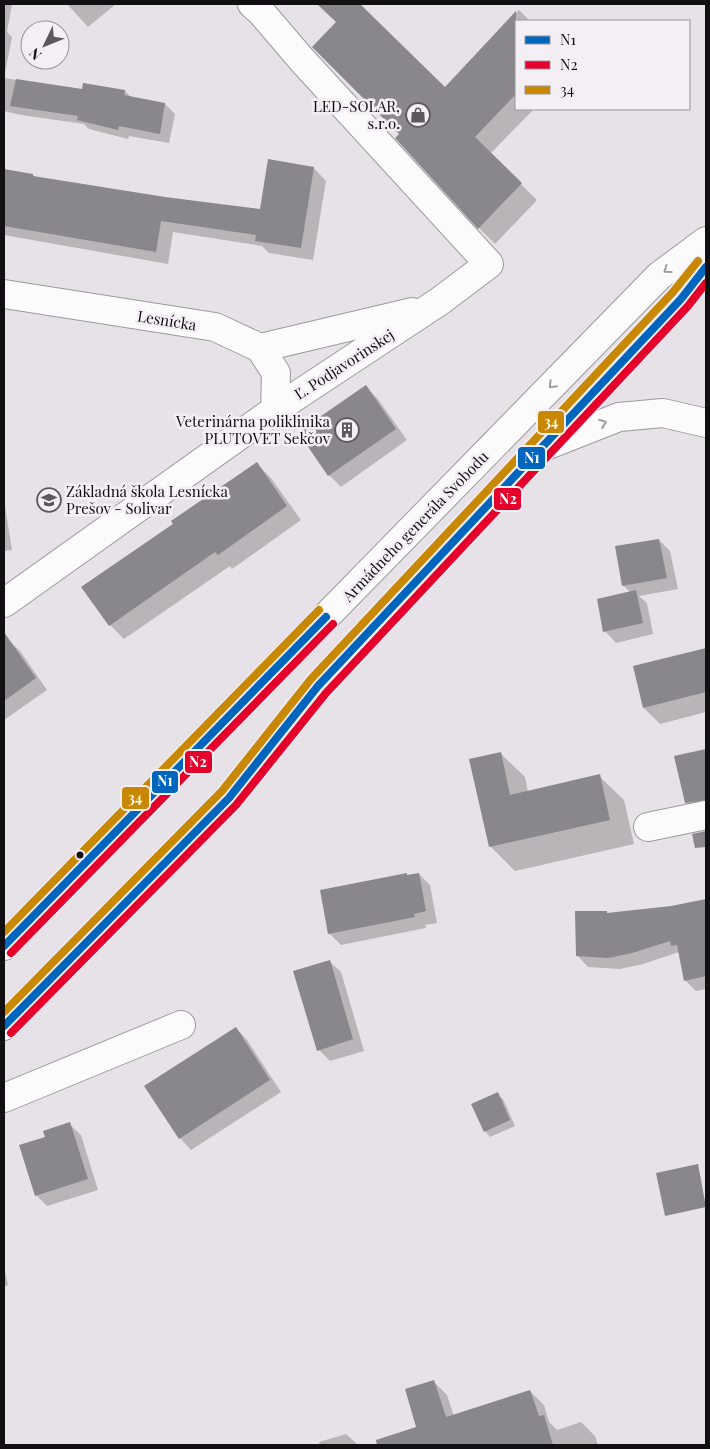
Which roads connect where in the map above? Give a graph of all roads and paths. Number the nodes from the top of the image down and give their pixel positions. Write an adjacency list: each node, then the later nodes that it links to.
1 (256, 8): 5 (street, Ľ. Podjavorinskej)
2 (706, 241): 13 (street, Armádneho generála Svobodu, one-way to 13)
3 (706, 267): 9 (street)
4 (4, 294): 6 (street, Lesnícka)
5 (430, 308): 6 (street); 7 (street, Ľ. Podjavorinskej)
6 (260, 348): 7 (street)
7 (275, 410): 10 (street, Ľ. Podjavorinskej)
8 (706, 423): 9 (street, one-way to 8)
9 (542, 447): 15 (street)
10 (4, 603)
11 (706, 815): 12 (street)
12 (648, 827)
13 (4, 946)
14 (180, 1025): 16 (street)
15 (4, 1026)
16 (7, 1099)

